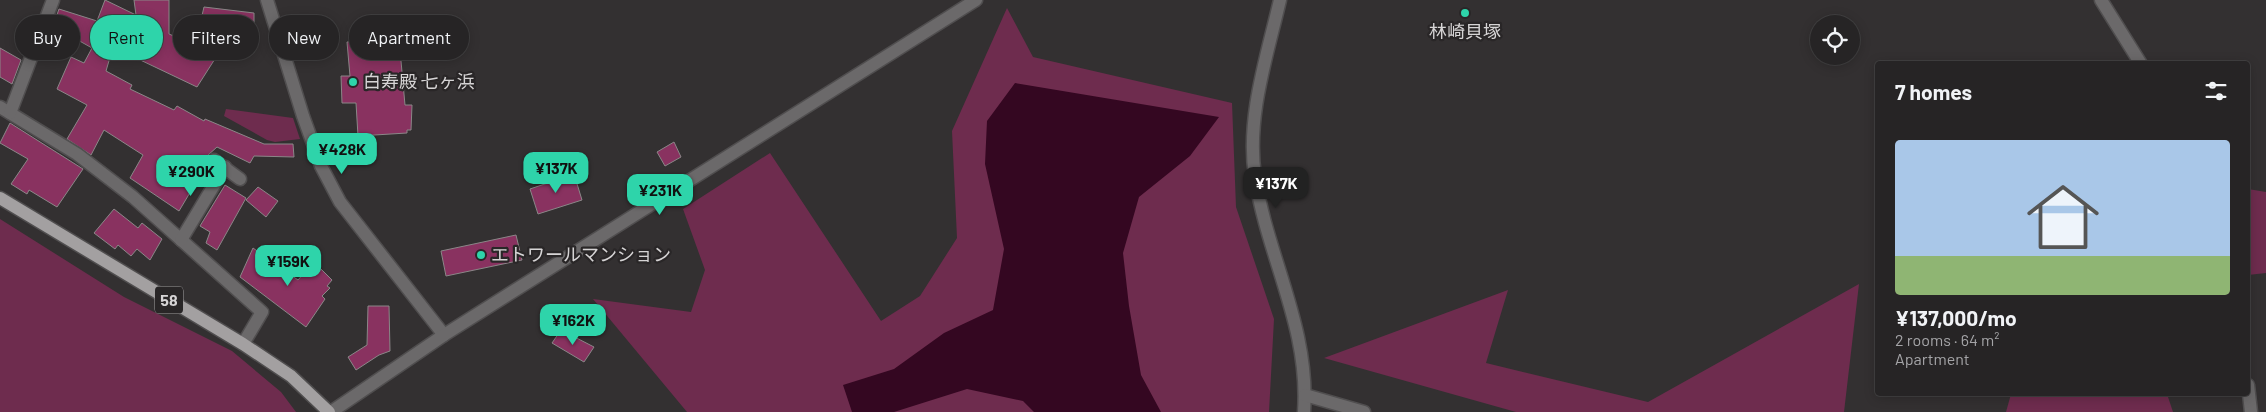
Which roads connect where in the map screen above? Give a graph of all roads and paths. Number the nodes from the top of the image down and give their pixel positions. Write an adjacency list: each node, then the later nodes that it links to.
1 (53, 0): 7 (street)
2 (267, 0): 11 (street)
3 (976, 0): 11 (street)
4 (1280, 0): 13 (street)
5 (2101, 0): 6 (street)
6 (2139, 61)
7 (5, 110): 10 (street)
8 (240, 179): 10 (street)
9 (0, 198): 12 (main road, 58)
10 (181, 240): 12 (street)
11 (444, 335): 15 (street)
12 (243, 344): 15 (main road, 58)
13 (1305, 395): 16 (street); 17 (street)
14 (2249, 396): 18 (street)
15 (330, 412)
16 (1304, 412)
17 (1364, 412)
18 (2251, 412)

